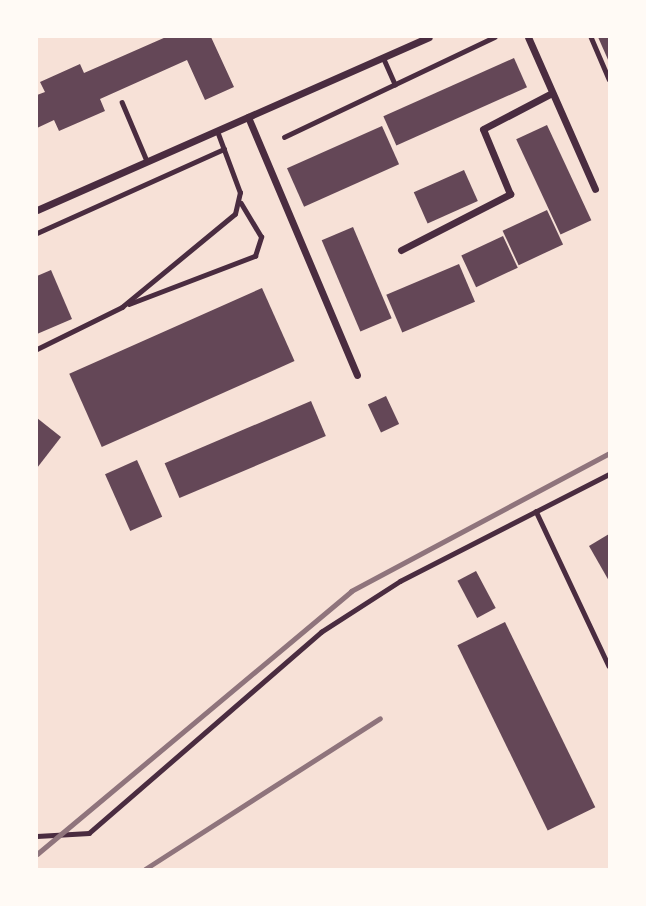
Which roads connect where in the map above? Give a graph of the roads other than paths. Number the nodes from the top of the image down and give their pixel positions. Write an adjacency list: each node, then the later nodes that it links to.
1 (429, 37): 5 (street)
2 (495, 37): 7 (lane)
3 (528, 37): 8 (street)
4 (591, 37): 6 (lane)
5 (383, 57): 7 (lane); 10 (street)
6 (609, 79)
7 (395, 84): 12 (lane)
8 (552, 93): 15 (street); 19 (street)
9 (122, 102): 14 (lane)
10 (248, 117): 11 (street); 22 (street)
11 (217, 131): 13 (lane); 14 (street)
12 (284, 137)
13 (224, 149): 16 (lane); 18 (lane)
14 (148, 161): 17 (street)
15 (595, 189)
16 (241, 203): 20 (lane); 20 (lane)
17 (37, 210)
18 (37, 233)
19 (401, 250)
20 (122, 307): 21 (lane)
21 (37, 349)
22 (357, 375)
23 (609, 474): 24 (lane)
24 (536, 511): 25 (lane); 26 (lane)
25 (609, 666)
26 (37, 836)

